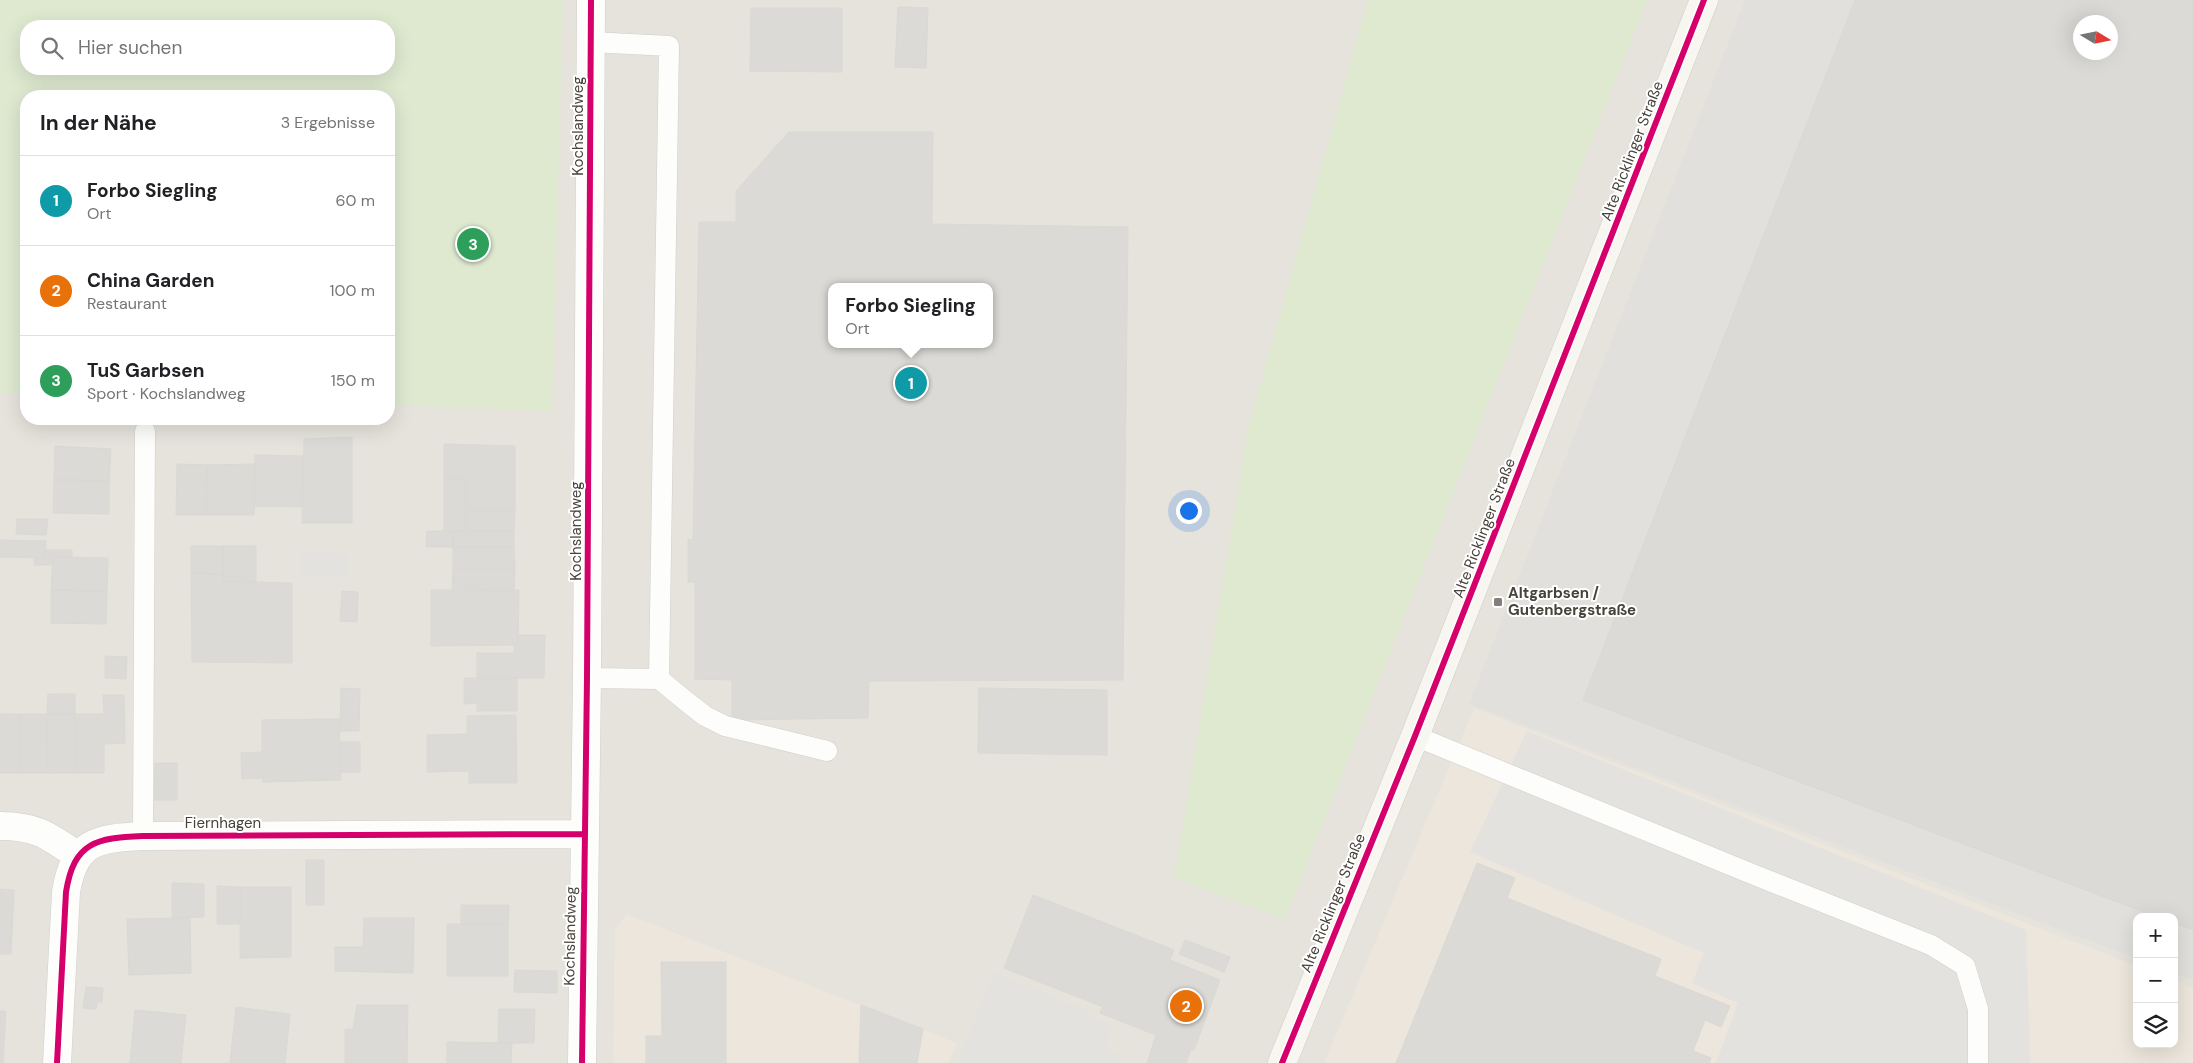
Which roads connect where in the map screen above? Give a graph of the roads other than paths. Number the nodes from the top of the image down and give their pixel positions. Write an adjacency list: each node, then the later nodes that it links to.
1 (591, 0): 3 (street, Kochslandweg)
2 (1704, 0): 7 (street, Alte Ricklinger Straße)
3 (591, 42): 5 (street, Kochslandweg); 6 (lane)
4 (145, 431): 11 (lane)
5 (588, 678): 6 (lane); 10 (street, Kochslandweg)
6 (659, 679): 8 (lane)
7 (1415, 736): 15 (street, Alte Ricklinger Straße); 16 (lane)
8 (827, 751)
9 (0, 826): 12 (street)
10 (584, 834): 11 (street, Fiernhagen); 14 (street, Kochslandweg)
11 (143, 836): 12 (street, Fiernhagen)
12 (78, 856): 13 (street)
13 (56, 1063)
14 (582, 1063)
15 (1282, 1063)
16 (1978, 1063)

